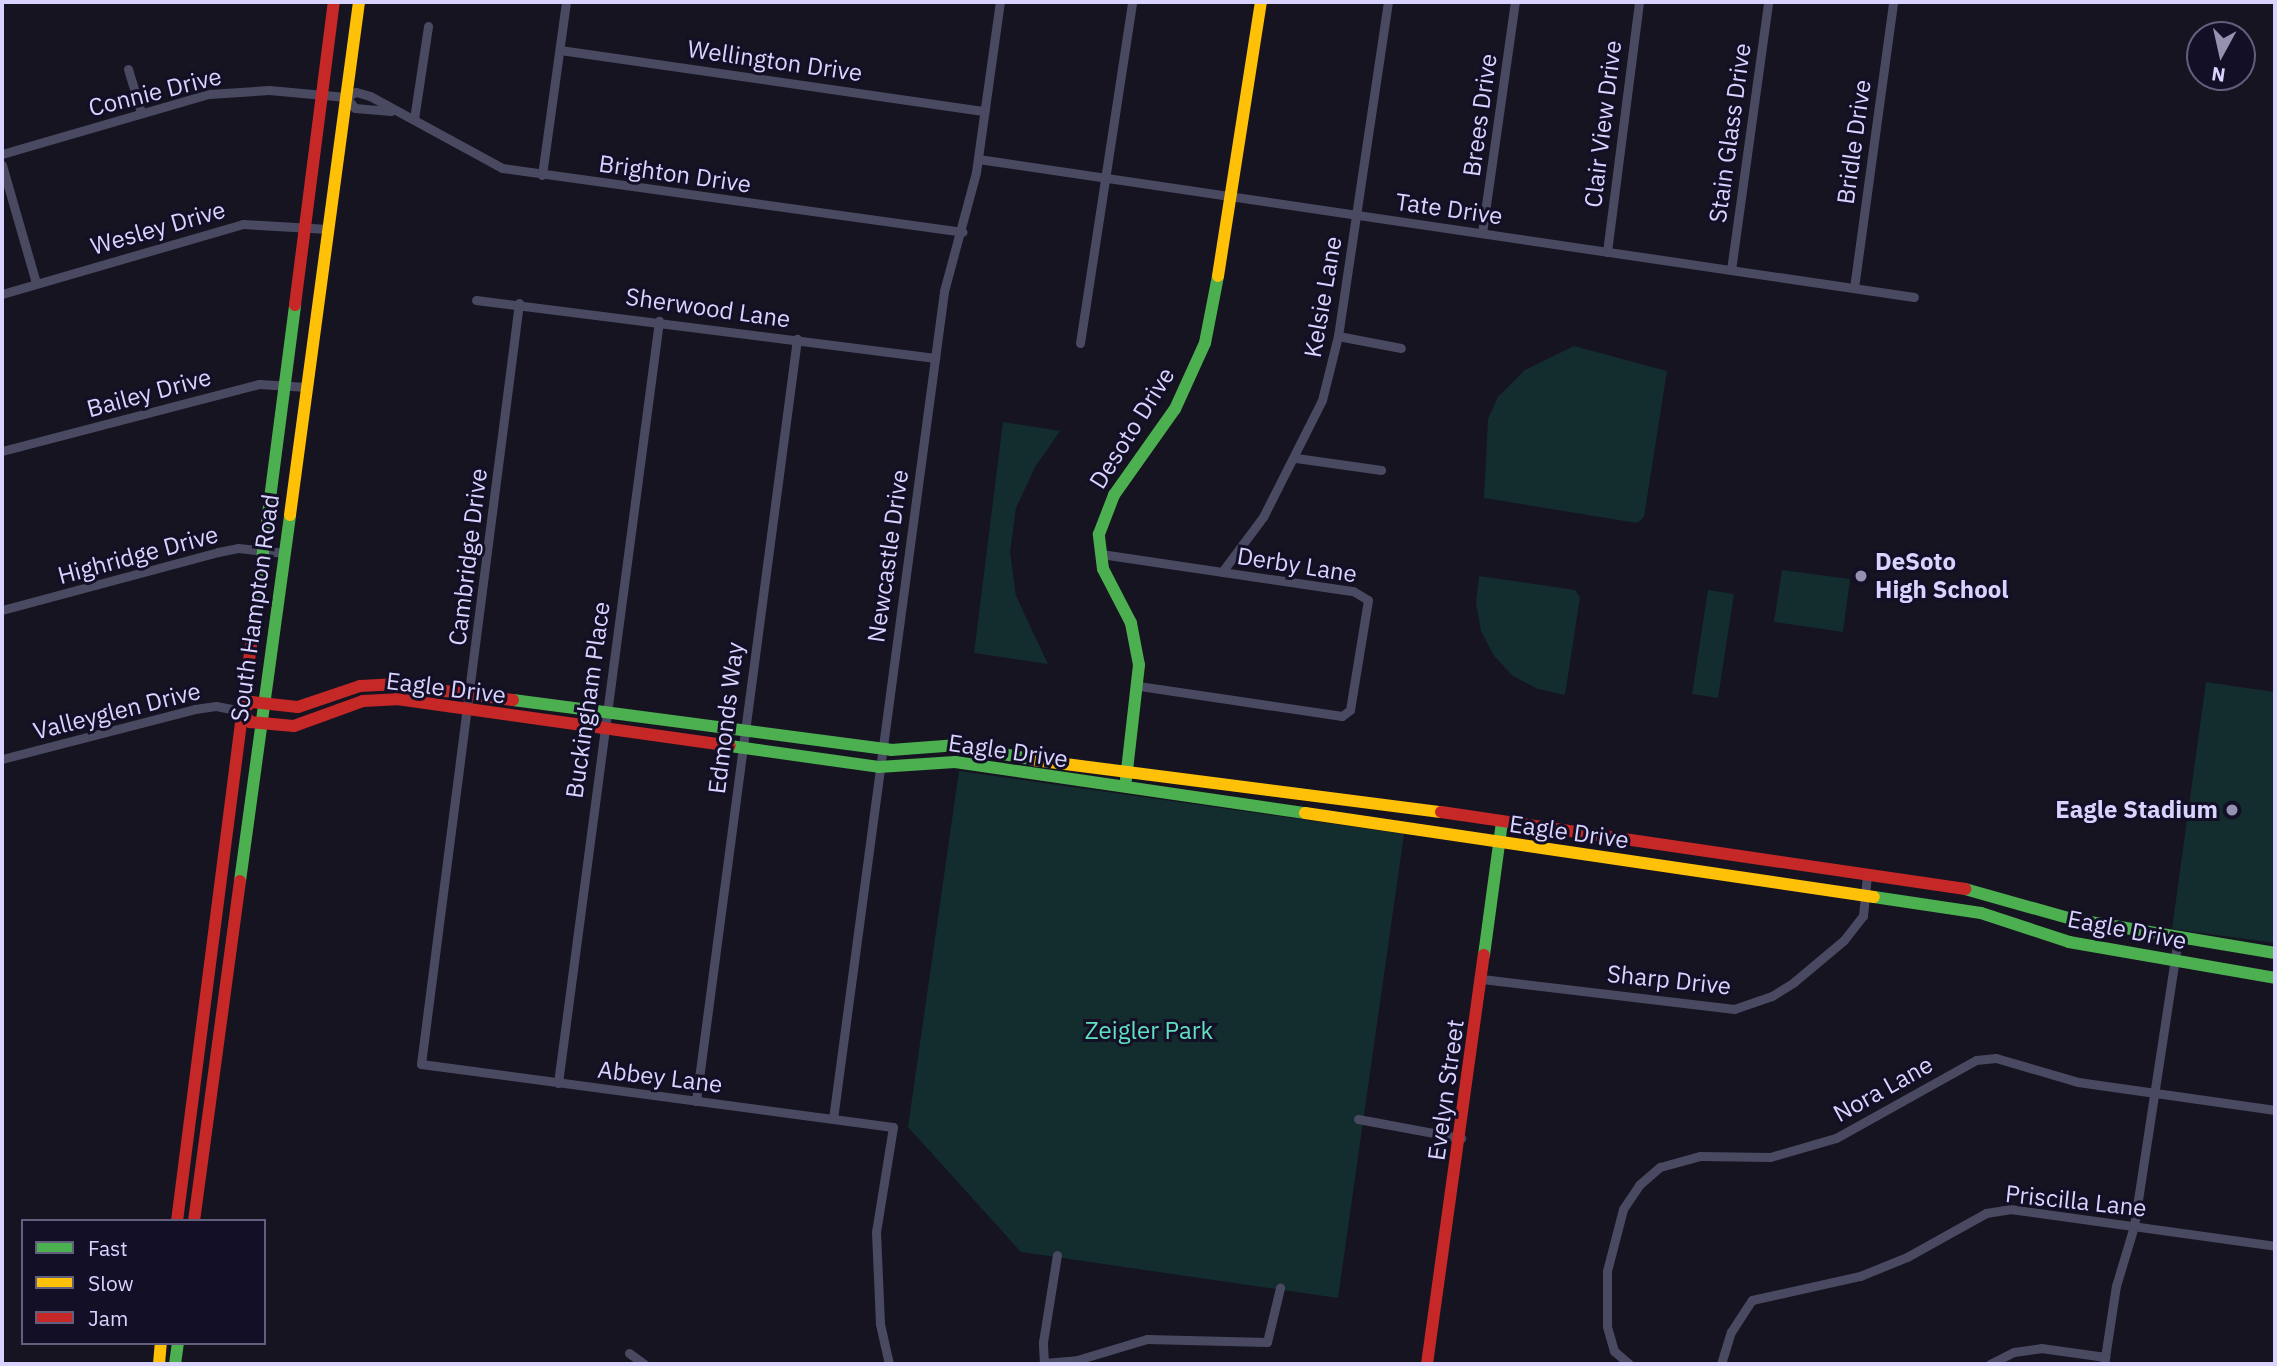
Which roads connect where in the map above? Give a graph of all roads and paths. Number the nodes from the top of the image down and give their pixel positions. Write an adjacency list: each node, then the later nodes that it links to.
1 (334, 2): 15 (street, South Hampton Road)
2 (359, 2): 16 (street, South Hampton Road)
3 (566, 2): 13 (street)
4 (1000, 2): 18 (street, Newcastle Drive)
5 (1132, 2): 25 (street)
6 (1261, 2): 26 (street, Desoto Drive)
7 (1388, 2): 27 (street, Kelsie Lane)
8 (1515, 2): 31 (street, Brees Drive)
9 (1639, 2): 32 (street, Clair View Drive)
10 (1768, 2): 33 (street, Stain Glass Drive)
11 (1893, 2): 35 (street, Bridle Drive)
12 (428, 26): 20 (street)
13 (560, 50): 18 (street, Wellington Drive); 24 (street)
14 (128, 69): 19 (street)
15 (322, 94): 16 (street, Connie Drive); 19 (street, Connie Drive); 28 (street, South Hampton Road)
16 (346, 97): 17 (street, Brighton Drive); 17 (street, Brighton Drive); 29 (street, South Hampton Road)
17 (396, 111): 20 (street, Brighton Drive)
18 (985, 111): 22 (street, Newcastle Drive)
19 (141, 112): 21 (street, Connie Drive)
20 (414, 119): 24 (street, Brighton Drive)
21 (2, 154)
22 (978, 159): 25 (street, Tate Drive); 30 (street, Newcastle Drive)
23 (2, 165): 34 (street)
24 (542, 175): 30 (street, Brighton Drive)
25 (1107, 178): 26 (street, Tate Drive); 43 (street)
26 (1234, 197): 27 (street, Tate Drive); 53 (street, Desoto Drive)
27 (1357, 215): 31 (street, Tate Drive); 41 (street, Kelsie Lane)
28 (304, 226): 29 (street, Wesley Drive); 34 (street, Wesley Drive); 46 (street, South Hampton Road)
29 (328, 229): 47 (street, South Hampton Road)
30 (962, 232): 45 (street, Newcastle Drive)
31 (1482, 233): 32 (street, Tate Drive)
32 (1607, 252): 33 (street, Tate Drive)
33 (1731, 270): 35 (street, Tate Drive)
34 (36, 283): 36 (street, Wesley Drive)
35 (1854, 288): 37 (street, Tate Drive)
36 (2, 293)
37 (1914, 296)
38 (476, 300): 39 (street, Sherwood Lane)
39 (519, 303): 40 (street, Sherwood Lane); 57 (street, Cambridge Drive)
40 (659, 321): 42 (street, Sherwood Lane); 61 (street, Buckingham Place)
41 (1338, 336): 44 (street); 49 (street, Kelsie Lane)
42 (797, 339): 45 (street, Sherwood Lane); 64 (street, Edmonds Way)
43 (1080, 343)
44 (1401, 348)
45 (934, 358): 67 (street, Newcastle Drive)
46 (283, 386): 47 (street, Bailey Drive); 48 (street, Bailey Drive); 51 (street, South Hampton Road)
47 (307, 387): 52 (street, South Hampton Road)
48 (2, 451)
49 (1296, 458): 50 (street); 54 (street, Kelsie Lane)
50 (1381, 470)
51 (261, 551): 52 (street, Highridge Drive); 55 (street, Highridge Drive); 59 (street, South Hampton Road)
52 (285, 553): 58 (street, South Hampton Road)
53 (1101, 554): 54 (street, Derby Lane); 56 (street, Desoto Drive)
54 (1222, 572): 56 (street, Derby Lane)
55 (2, 610)
56 (1138, 686): 71 (street, Desoto Drive)
57 (470, 694): 58 (street, Eagle Drive); 60 (street, Cambridge Drive); 61 (street, Eagle Drive)
58 (262, 704): 59 (street, Eagle Drive); 62 (street, South Hampton Road)
59 (242, 711): 62 (street); 68 (street, Valleyglen Drive); 83 (street, South Hampton Road)
60 (468, 711): 62 (street, Eagle Drive); 63 (street, Eagle Drive); 90 (street, Cambridge Drive)
61 (606, 712): 63 (street, Buckingham Place); 64 (street, Eagle Drive)
62 (259, 724): 84 (street, South Hampton Road)
63 (603, 730): 66 (street, Eagle Drive); 91 (street, Buckingham Place)
64 (743, 730): 66 (street, Edmonds Way); 67 (street, Eagle Drive)
65 (958, 745): 67 (street, Eagle Drive); 69 (street); 71 (street, Eagle Drive)
66 (742, 749): 70 (street, Eagle Drive); 93 (street, Edmonds Way)
67 (882, 749): 70 (street, Newcastle Drive)
68 (2, 759)
69 (955, 762): 70 (street, Eagle Drive); 72 (street, Eagle Drive)
70 (879, 767): 95 (street, Newcastle Drive)
71 (1127, 772): 72 (street, Desoto Drive); 73 (street, Eagle Drive)
72 (1125, 790): 74 (street, Eagle Drive)
73 (1263, 791): 74 (street); 75 (street, Eagle Drive)
74 (1166, 796): 77 (street, Eagle Drive)
75 (1397, 806): 76 (street, Eagle Drive); 77 (street)
76 (1502, 822): 78 (street, Evelyn Street); 79 (street, Eagle Drive)
77 (1393, 828): 78 (street, Eagle Drive)
78 (1499, 843): 80 (street, Eagle Drive); 89 (street, Evelyn Street)
79 (1676, 848): 80 (street); 81 (street, Eagle Drive)
80 (1673, 868): 82 (street, Eagle Drive)
81 (1867, 875): 82 (street, Sharp Drive); 85 (street, Eagle Drive)
82 (1866, 896): 87 (street, Eagle Drive); 89 (street, Sharp Drive)
83 (215, 915): 84 (street); 97 (street, South Hampton Road)
84 (234, 917): 98 (street, South Hampton Road)
85 (2178, 938): 86 (street, Eagle Drive); 87 (street)
86 (2275, 953)
87 (2174, 961): 88 (street, Eagle Drive); 92 (street)
88 (2275, 978)
89 (1482, 979): 99 (street, Evelyn Street)
90 (421, 1064): 91 (street, Abbey Lane)
91 (558, 1083): 93 (street, Abbey Lane)
92 (2152, 1093): 94 (street, Nora Lane); 102 (street); 116 (street, Nora Lane)
93 (696, 1101): 95 (street, Abbey Lane)
94 (2275, 1111)
95 (833, 1119): 113 (street, Abbey Lane)
96 (1358, 1119): 99 (street)
97 (189, 1124): 98 (street); 100 (street, South Hampton Road)
98 (207, 1127): 101 (street, South Hampton Road)
99 (1461, 1138): 115 (street, Evelyn Street)
100 (177, 1218): 101 (street)
101 (194, 1219)
102 (2134, 1226): 103 (street, Priscilla Lane); 109 (street); 117 (street, Priscilla Lane)
103 (2275, 1246)
104 (1057, 1255): 114 (street)
105 (1280, 1288): 114 (street)
106 (161, 1345): 110 (street)
107 (178, 1345): 111 (street)
108 (629, 1353): 112 (street)
109 (2104, 1361): 118 (street)
110 (159, 1364)
111 (175, 1364)
112 (644, 1364)
113 (889, 1364)
114 (1044, 1364)
115 (1427, 1364)
116 (1629, 1364)
117 (1721, 1364)
118 (1990, 1364)

